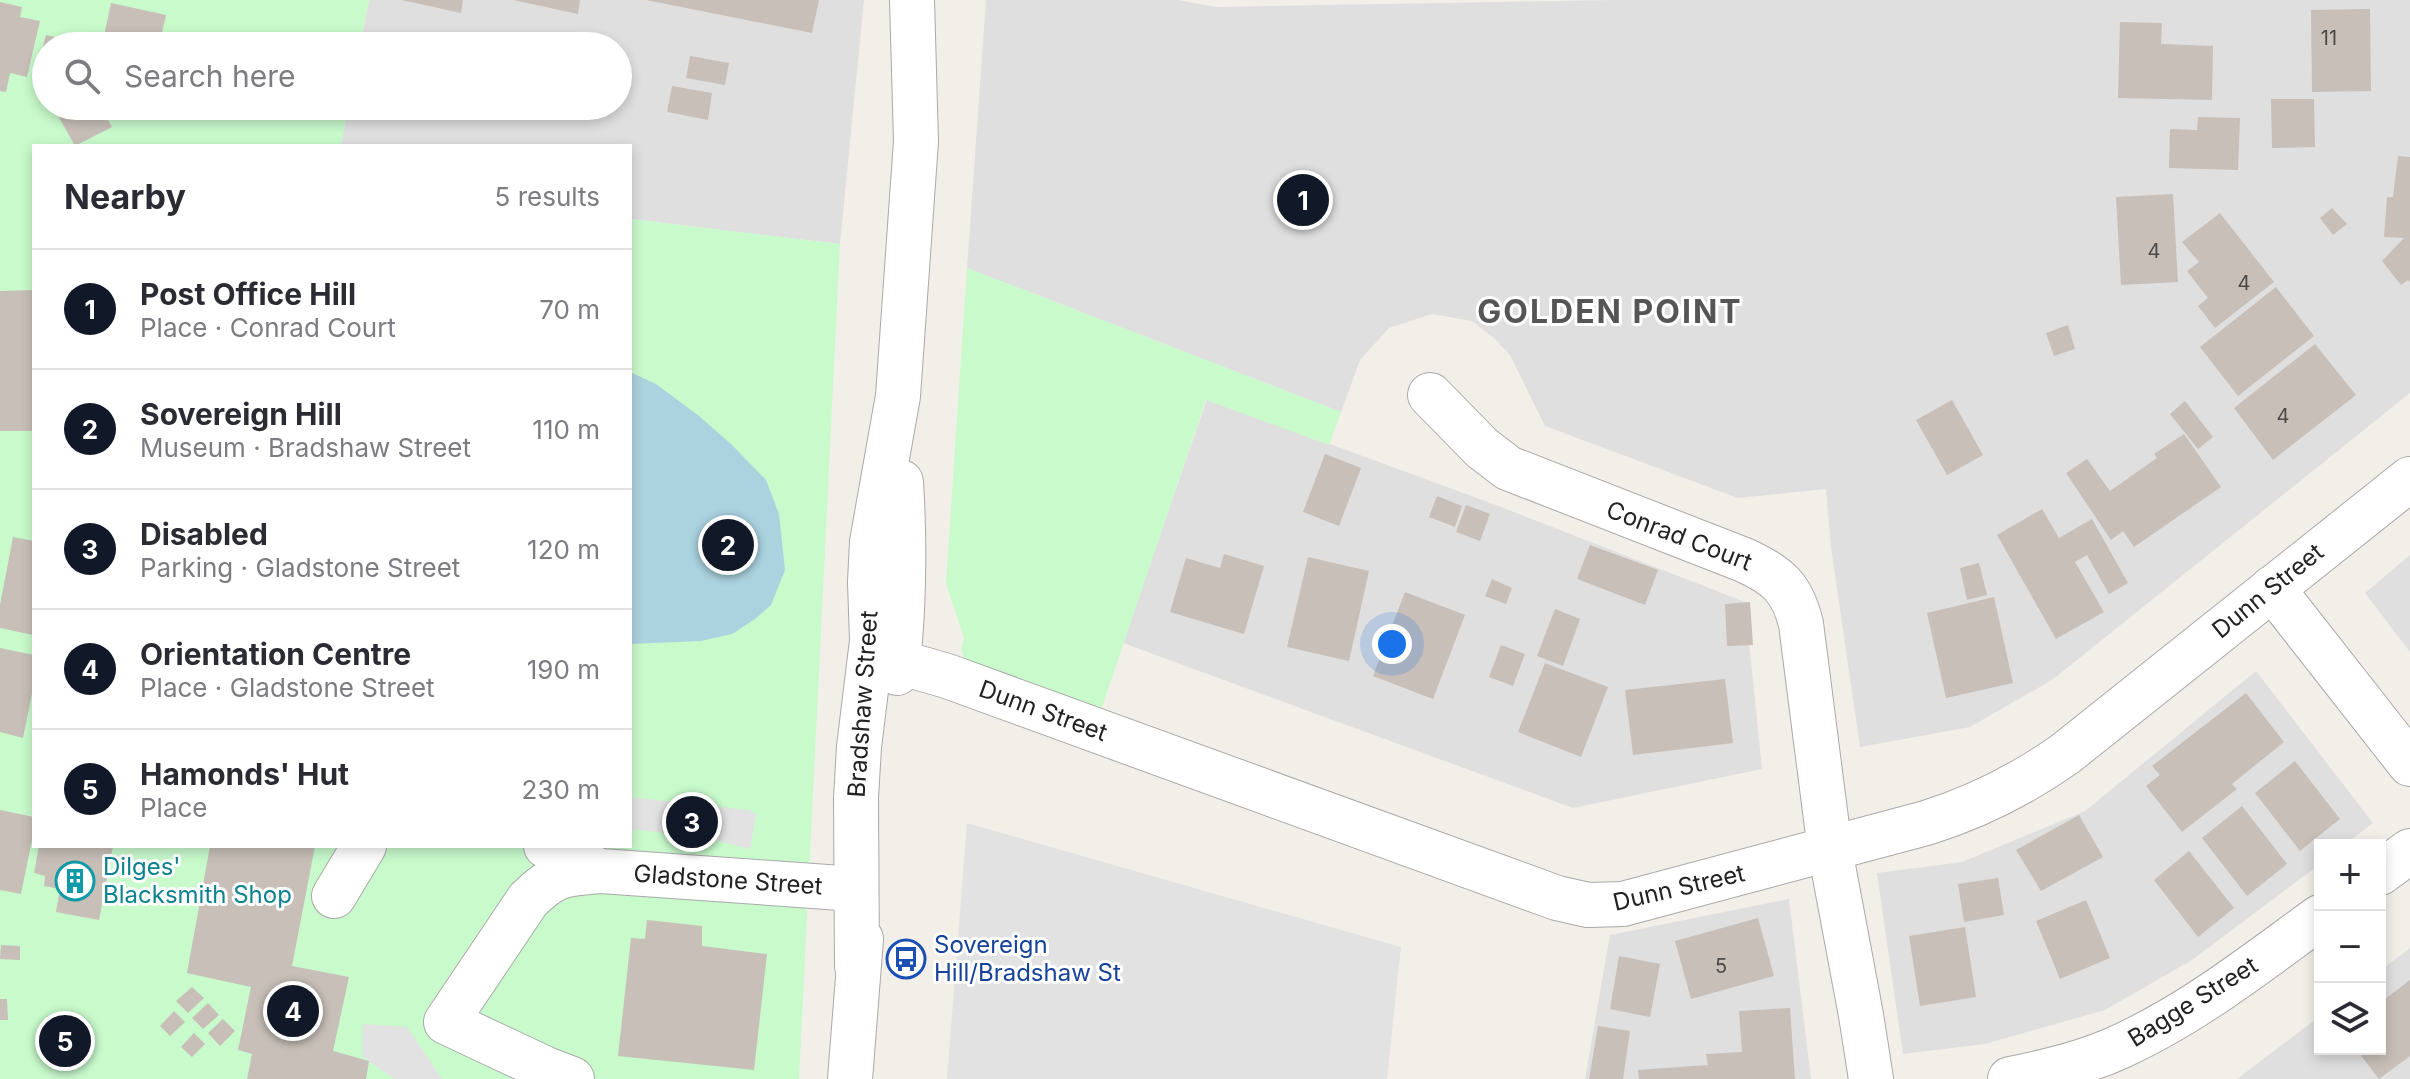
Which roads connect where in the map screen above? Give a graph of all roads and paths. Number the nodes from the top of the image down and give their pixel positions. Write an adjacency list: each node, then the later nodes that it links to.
1 (912, 0): 3 (street, Bradshaw Street)
2 (941, 0): 3 (street, Bradshaw Street)
3 (916, 141): 7 (street, Bradshaw Street)
4 (1430, 395): 11 (street, Conrad Court)
5 (2410, 479): 6 (street, Dunn Street)
6 (2272, 588): 8 (street); 11 (street, Dunn Street)
7 (885, 658): 11 (street, Dunn Street); 15 (street, Bradshaw Street); 18 (street, Bradshaw Street)
8 (2410, 764)
9 (363, 848): 16 (street)
10 (550, 848): 14 (street)
11 (1830, 850): 21 (street, Conrad Court)
12 (2410, 851): 13 (street)
13 (2386, 869)
14 (601, 871): 15 (street, Gladstone Street); 20 (street)
15 (855, 889): 18 (street, Bradshaw Street)
16 (334, 896)
17 (2314, 921): 22 (street, Bagge Street)
18 (857, 966): 19 (street, Bradshaw Street)
19 (851, 1075)
20 (572, 1079)
21 (1871, 1079)
22 (2010, 1079)

